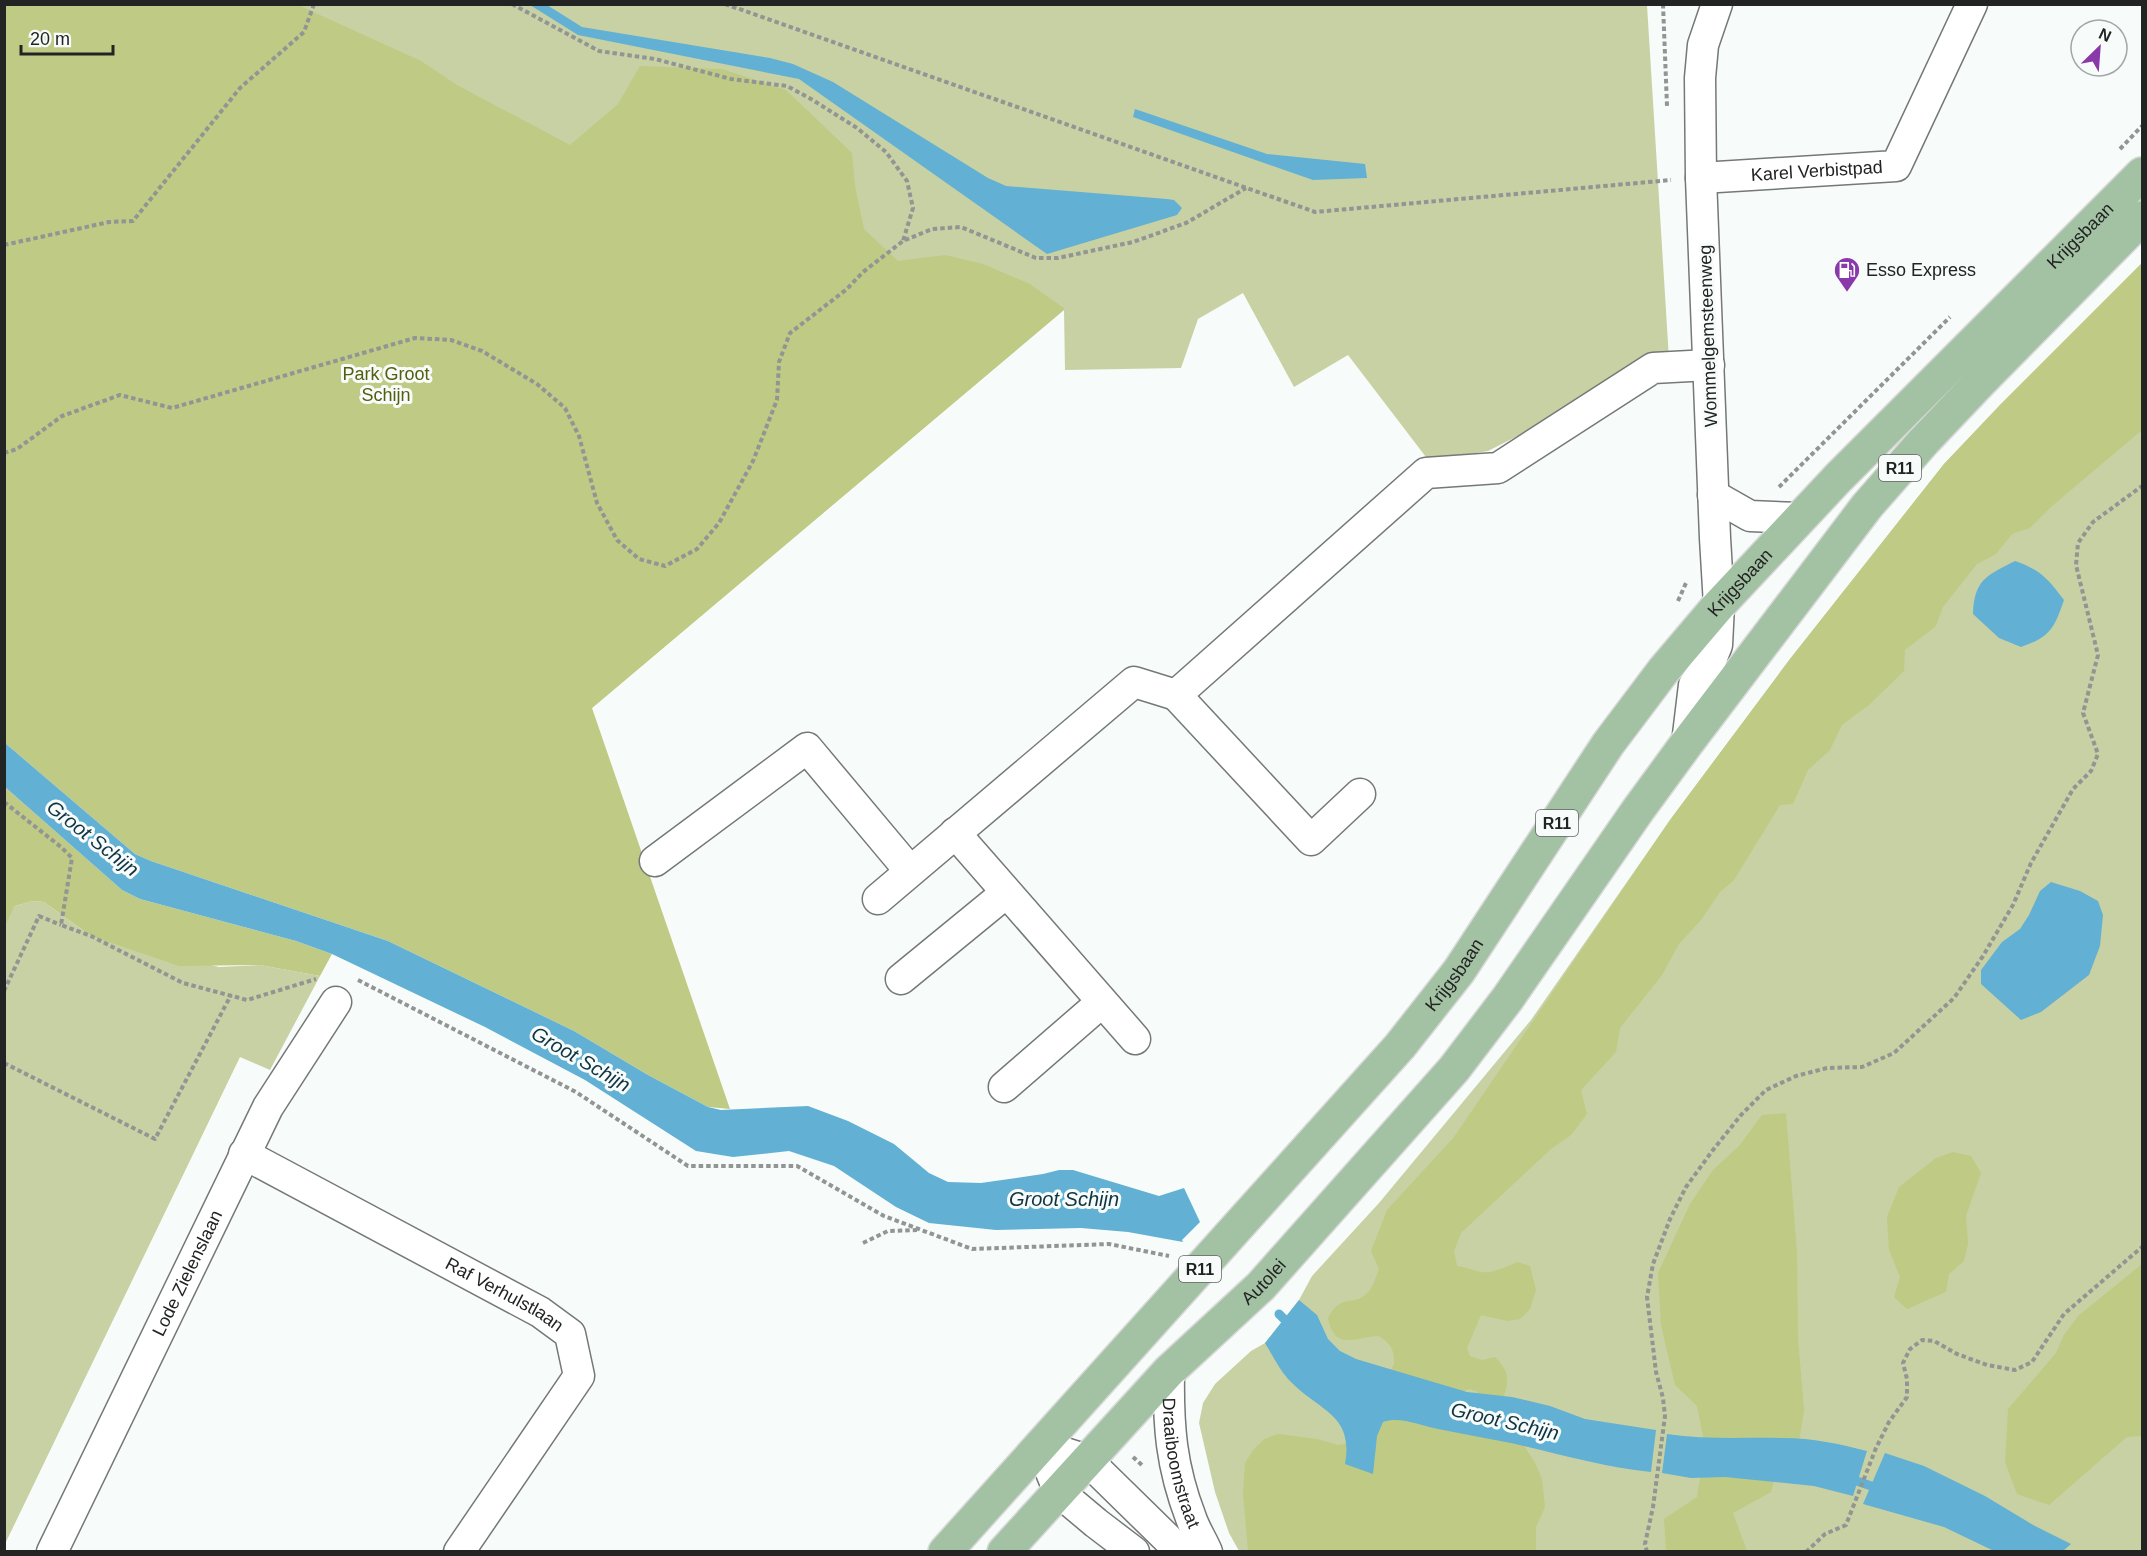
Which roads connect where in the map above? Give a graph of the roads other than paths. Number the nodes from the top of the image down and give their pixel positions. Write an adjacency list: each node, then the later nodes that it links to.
1 (1717, 4): 4 (street, Wommelgemsteenweg)
2 (1972, 4): 4 (street, Karel Verbistpad)
3 (2142, 174): 8 (main road, Krijgsbaan / R11)
4 (1701, 178): 6 (street, Wommelgemsteenweg)
5 (2142, 218): 11 (main road, Krijgsbaan / R11)
6 (1709, 365): 7 (street, Wommelgemsteenweg); 10 (street)
7 (1713, 495): 8 (street); 9 (street, Wommelgemsteenweg)
8 (1799, 518): 9 (main road, Krijgsbaan / R11)
9 (1719, 605): 11 (street, Wommelgemsteenweg); 26 (main road, Krijgsbaan / R11)
10 (1176, 695): 12 (street); 13 (street)
11 (1687, 743): 20 (main road, Krijgsbaan / R11)
12 (1360, 794)
13 (956, 833): 15 (street); 16 (street)
14 (655, 861): 15 (street)
15 (910, 871): 17 (street)
16 (1006, 893): 18 (street); 21 (street)
17 (878, 899)
18 (901, 980)
19 (328, 990): 24 (street, Lode Zielenslaan)
20 (1508, 998): 25 (main road, Autolei / R11)
21 (1102, 1002): 22 (street); 23 (street)
22 (1135, 1039)
23 (1004, 1087)
24 (244, 1154): 29 (street, Lode Zielenslaan); 30 (street, Raf Verhulstlaan)
25 (1169, 1371): 27 (main road, Autolei / R11); 35 (street, Draaiboomstraat)
26 (1040, 1445): 27 (street, Draaiboomstraat); 28 (street); 31 (main road, R11)
27 (1087, 1460): 28 (main road, Autolei / R11); 34 (street, Draaiboomstraat)
28 (1059, 1492): 32 (main road, Autolei / R11); 33 (street)
29 (52, 1551)
30 (459, 1551)
31 (945, 1551)
32 (1004, 1551)
33 (1134, 1551)
34 (1181, 1551)
35 (1207, 1551)

